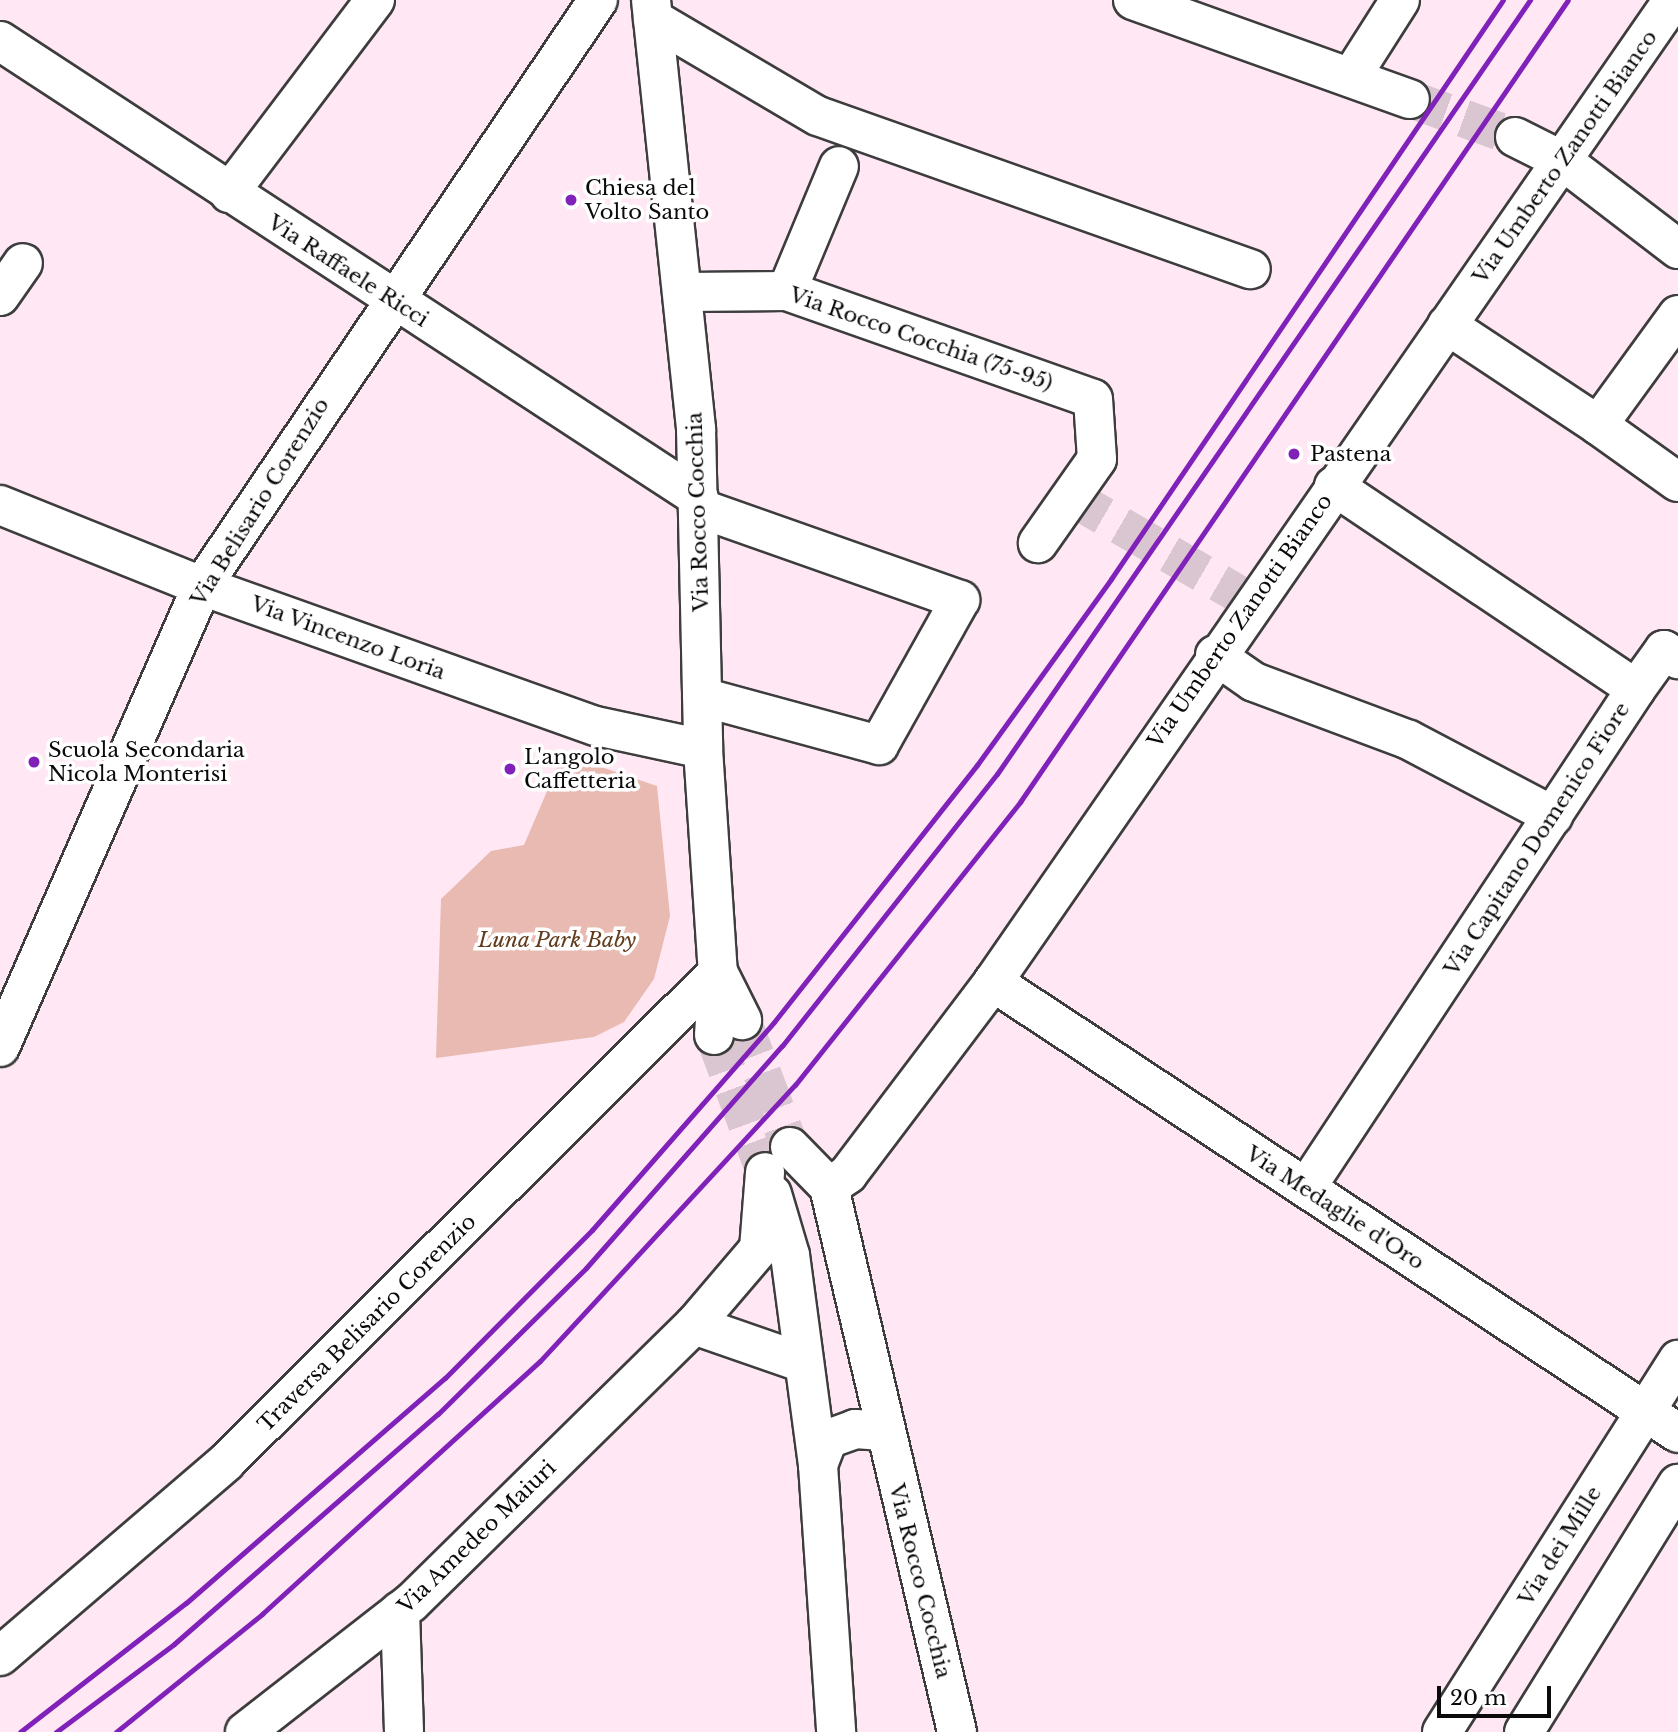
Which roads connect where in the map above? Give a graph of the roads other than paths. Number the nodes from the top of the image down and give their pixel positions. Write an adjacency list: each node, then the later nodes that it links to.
1 (375, 0): 13 (street)
2 (598, 0): 20 (street, Via Belisario Corenzio)
3 (1133, 0): 8 (street)
4 (1400, 0): 8 (street)
5 (1673, 0): 11 (street, Via Umberto Zanotti Bianco)
6 (652, 10): 16 (street); 18 (street, Via Rocco Cocchia)
7 (0, 41): 13 (street, Via Raffaele Ricci)
8 (1351, 77): 9 (street)
9 (1410, 99)
10 (1515, 137): 11 (street)
11 (1563, 161): 14 (street); 22 (street, Via Umberto Zanotti Bianco)
12 (839, 166): 17 (street)
13 (229, 192): 20 (street, Via Raffaele Ricci)
14 (1677, 246)
15 (23, 263): 19 (street)
16 (1251, 270)
17 (787, 291): 18 (street, Via Rocco Cocchia (75-95)); 28 (street, Via Rocco Cocchia (75-95))
18 (686, 292): 26 (street, Via Rocco Cocchia)
19 (0, 296)
20 (390, 300): 26 (street, Via Raffaele Ricci); 29 (street, Via Belisario Corenzio)
21 (1678, 315): 23 (street)
22 (1447, 326): 23 (street); 25 (street, Via Umberto Zanotti Bianco)
23 (1598, 425): 24 (street)
24 (1678, 482)
25 (1334, 486): 30 (street, Via Umberto Zanotti Bianco); 32 (street, Via Capitano Domenico Fiore)
26 (699, 503): 33 (street, Via Rocco Cocchia); 33 (street, Via Raffaele Ricci)
27 (0, 505): 29 (street, Via Vincenzo Loria)
28 (1038, 543)
29 (202, 586): 34 (street, Via Vincenzo Loria); 39 (street, Via Belisario Corenzio)
30 (1215, 655): 35 (street); 37 (street, Via Umberto Zanotti Bianco)
31 (1678, 659): 32 (street)
32 (1636, 689): 35 (street, Via Capitano Domenico Fiore)
33 (702, 697): 34 (street, Via Rocco Cocchia)
34 (703, 749): 36 (street, Via Rocco Cocchia)
35 (1553, 816): 42 (street, Via Capitano Domenico Fiore)
36 (718, 972): 38 (street, Via Rocco Cocchia); 52 (street, Traversa Belisario Corenzio)
37 (993, 982): 41 (street, Via Umberto Zanotti Bianco); 42 (street, Via Medaglie d'Oro)
38 (728, 1028)
39 (0, 1047)
40 (778, 1160): 41 (street); 43 (street, Via Amedeo Maiuri); 45 (street)
41 (830, 1187): 47 (street, Via Rocco Cocchia)
42 (1306, 1188): 46 (street, Via Medaglie d'Oro)
43 (694, 1325): 45 (street); 51 (street, Via Amedeo Maiuri)
44 (1678, 1360): 46 (street, Via dei Mille)
45 (804, 1363): 49 (street)
46 (1646, 1411): 48 (street, Via Medaglie d'Oro); 57 (street, Via dei Mille)
47 (883, 1431): 49 (street); 56 (street, Via Rocco Cocchia)
48 (1678, 1433)
49 (818, 1465): 55 (street)
50 (1678, 1484): 58 (street)
51 (400, 1611): 53 (street, Via Amedeo Maiuri); 54 (street)
52 (0, 1656)
53 (245, 1732)
54 (404, 1732)
55 (836, 1732)
56 (957, 1732)
57 (1442, 1732)
58 (1524, 1732)

